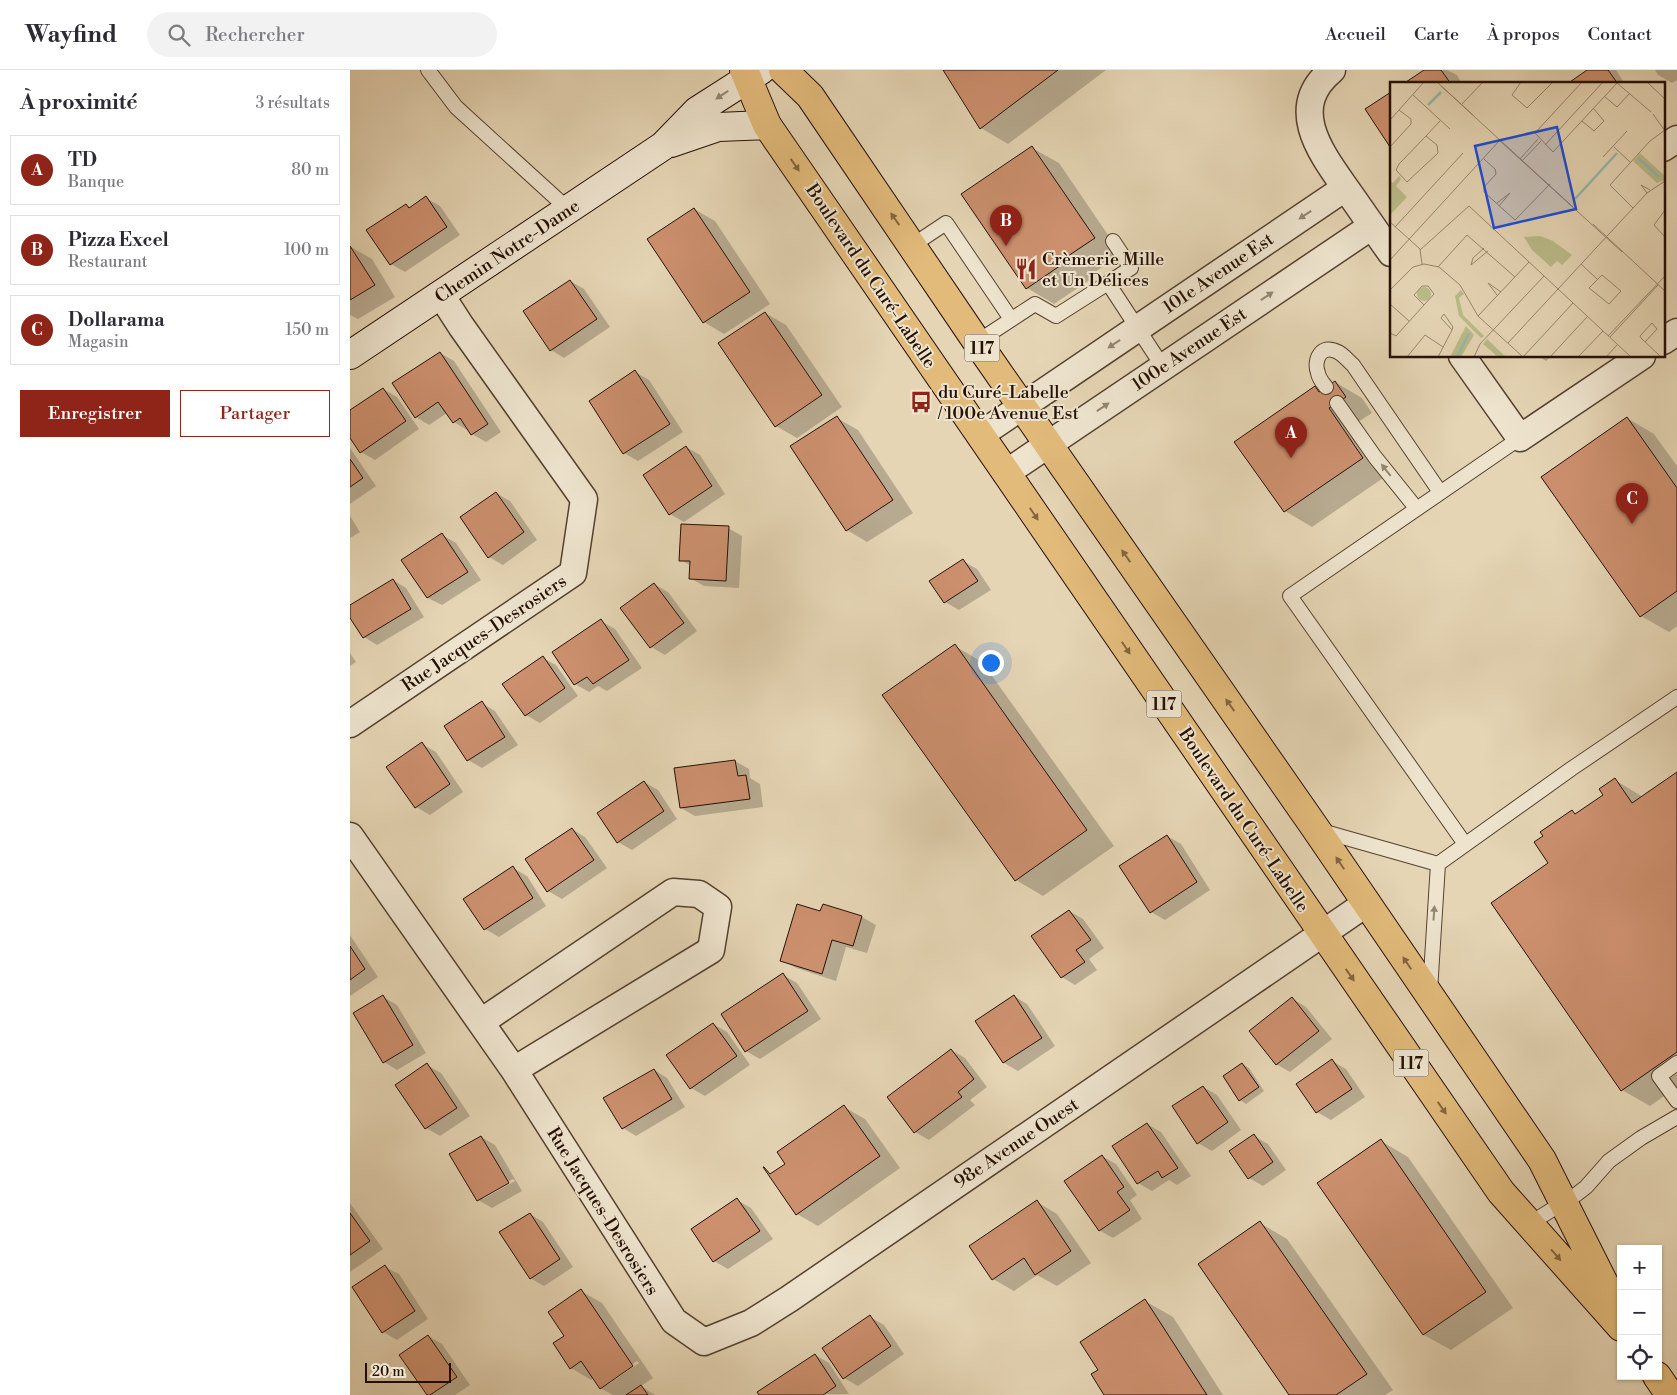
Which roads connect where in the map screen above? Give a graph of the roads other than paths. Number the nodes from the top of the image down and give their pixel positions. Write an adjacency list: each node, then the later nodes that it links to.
1 (428, 70): 10 (lane)
2 (783, 70): 13 (main road, 117, one-way to 2)
3 (1332, 70): 9 (street)
4 (751, 73): 5 (main road, Boulevard du Curé-Labelle / 117); 7 (street, Chemin Notre-Dame, one-way to 7)
5 (767, 125): 7 (street, Chemin Notre-Dame); 29 (main road, Boulevard du Curé-Labelle / 117, one-way to 29)
6 (1677, 139): 8 (street)
7 (663, 146): 10 (street, Chemin Notre-Dame)
8 (1664, 147)
9 (1345, 188): 11 (street); 18 (street, 101e Avenue Est, one-way to 18)
10 (568, 210): 16 (street, Chemin Notre-Dame)
11 (1372, 226): 14 (street); 25 (street, 100e Avenue Est, one-way to 11)
12 (1113, 241): 15 (lane)
13 (913, 245): 17 (lane); 21 (main road, 117)
14 (1390, 252)
15 (1108, 283): 17 (lane); 18 (lane)
16 (441, 295): 22 (street, Chemin Notre-Dame); 36 (street, Rue Jacques-Desrosiers)
17 (1011, 319): 21 (lane)
18 (1138, 328): 25 (lane); 28 (street, 101e Avenue Est, one-way to 28)
19 (1677, 332): 20 (street)
20 (1664, 340)
21 (977, 342): 28 (main road, 117)
22 (350, 355)
23 (1463, 358): 30 (street)
24 (1639, 358): 30 (street)
25 (1163, 367): 31 (street, 100e Avenue Est, one-way to 25)
26 (1326, 387): 33 (lane)
27 (1337, 403): 34 (lane, one-way to 27)
28 (1023, 406): 29 (street, 101e Avenue Est); 31 (main road, 117)
29 (980, 435): 32 (main road, Boulevard du Curé-Labelle / 117)
30 (1520, 438): 33 (lane)
31 (1049, 444): 32 (street, 100e Avenue Est); 37 (main road, 117, one-way to 31)
32 (1006, 473): 42 (main road, Boulevard du Curé-Labelle / 117, one-way to 42)
33 (1440, 492): 34 (lane)
34 (1416, 508): 39 (lane)
35 (1677, 697): 39 (lane)
36 (350, 724)
37 (1316, 829): 40 (lane); 41 (main road, 117, one-way to 37)
38 (350, 836): 44 (street, Rue Jacques-Desrosiers)
39 (1465, 844): 40 (lane)
40 (1438, 864): 43 (lane, one-way to 40)
41 (1367, 903): 42 (street); 43 (main road, 117, one-way to 41)
42 (1322, 934): 50 (main road, Boulevard du Curé-Labelle / 117, one-way to 50); 53 (street, 98e Avenue Ouest)
43 (1430, 996): 49 (main road, 117)
44 (481, 1022): 46 (street, Rue Jacques-Desrosiers); 46 (street)
45 (1677, 1063): 47 (lane)
46 (514, 1070): 53 (street, Rue Jacques-Desrosiers)
47 (1677, 1101)
48 (1677, 1117): 49 (lane)
49 (1563, 1203): 50 (lane); 51 (main road, 117)
50 (1529, 1224): 52 (main road, Boulevard du Curé-Labelle / 117, one-way to 52)
51 (1617, 1309)
52 (1617, 1323)
53 (704, 1342)
54 (1660, 1380): 55 (main road)
55 (1670, 1395)

